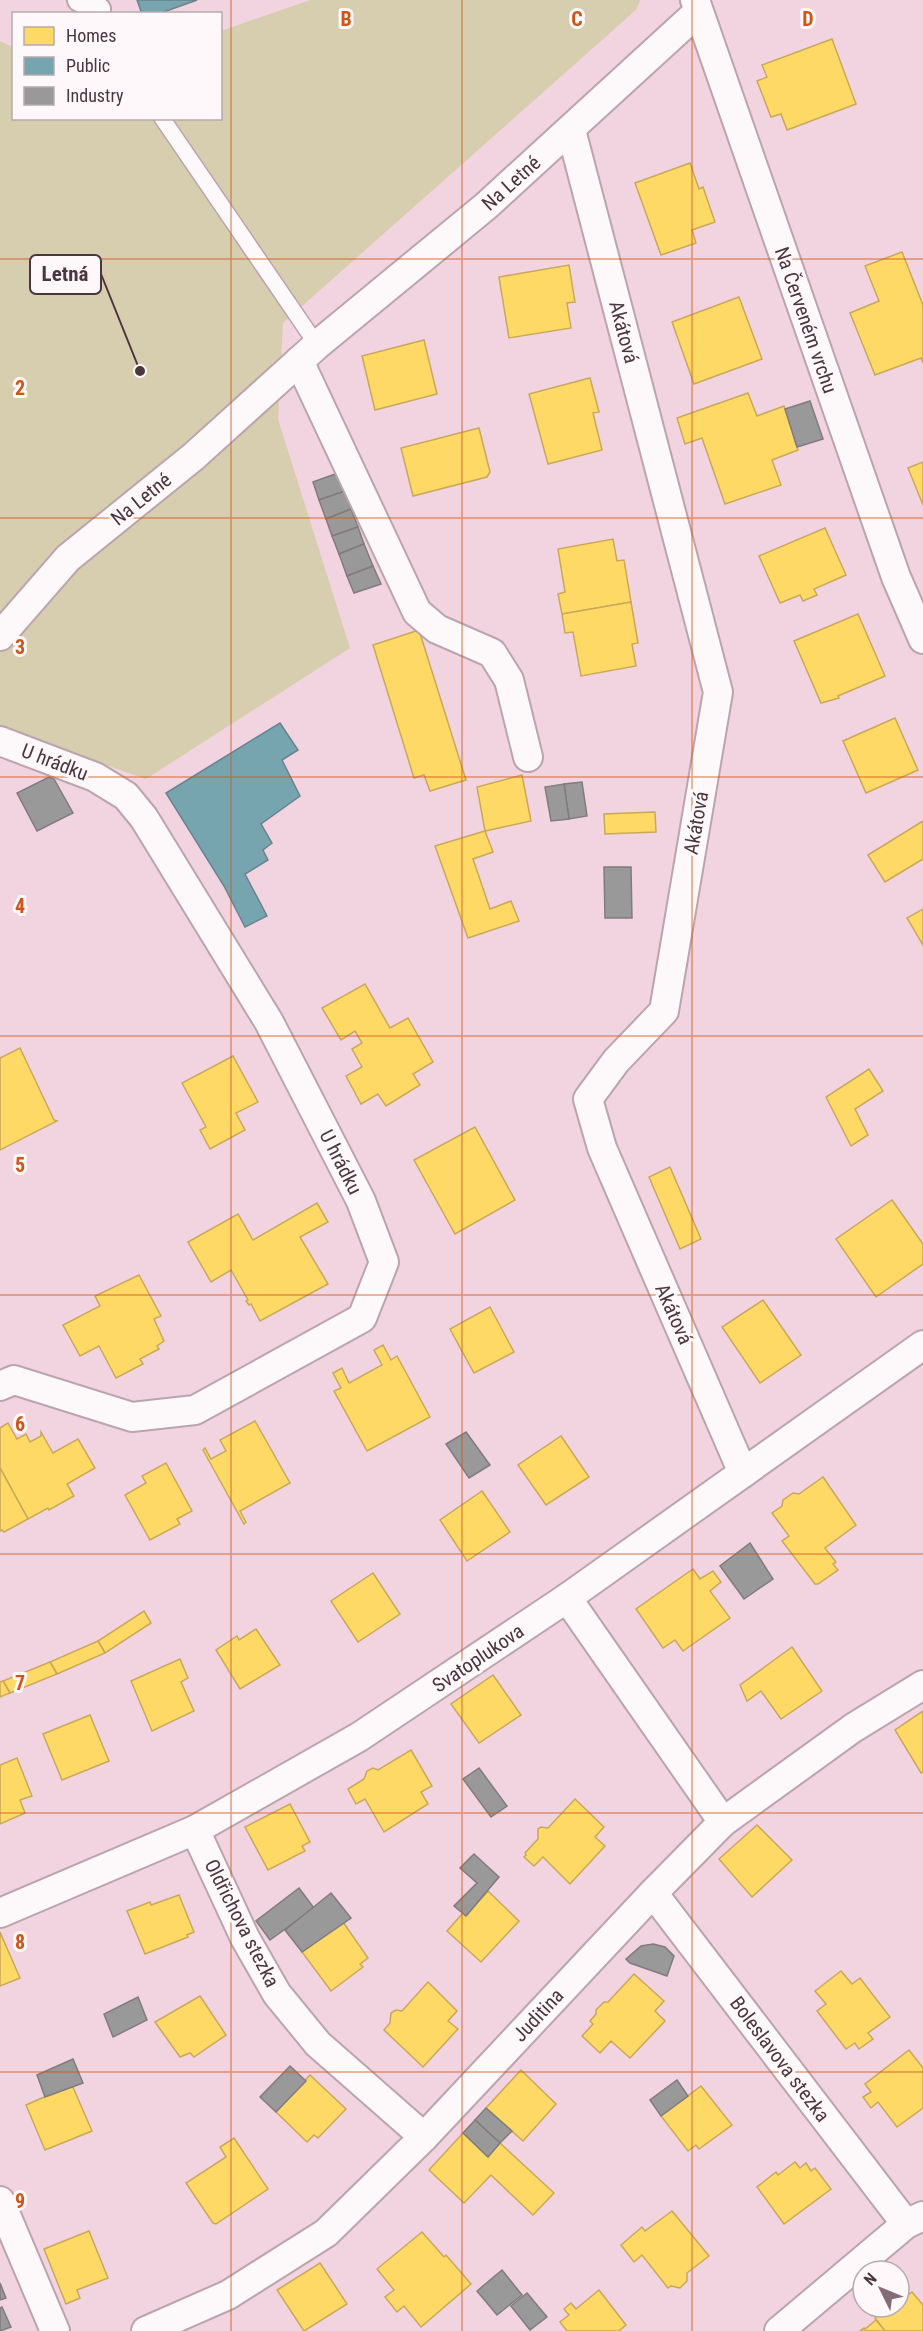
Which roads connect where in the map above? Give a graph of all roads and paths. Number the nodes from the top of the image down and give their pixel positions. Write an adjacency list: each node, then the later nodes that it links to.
1 (696, 6): 3 (street, Na Letné); 6 (street, Na Červeném vrchu)
2 (163, 120): 4 (lane)
3 (571, 130): 4 (street, Na Letné); 11 (street, Akátová)
4 (308, 353): 5 (street, Na Letné); 8 (street)
5 (0, 636)
6 (923, 639)
7 (0, 741): 10 (street, U hrádku)
8 (528, 757)
9 (923, 1345): 11 (street, Svatoplukova)
10 (4, 1378)
11 (743, 1473): 12 (street, Svatoplukova)
12 (567, 1598): 14 (street); 15 (street, Svatoplukova)
13 (923, 1685): 14 (street, Juditina)
14 (723, 1822): 16 (street, Juditina)
15 (195, 1830): 17 (street, Svatoplukova); 18 (street, Oldřichova stezka)
16 (653, 1893): 18 (street, Juditina); 20 (street, Boleslavova stezka)
17 (0, 1913)
18 (423, 2137): 22 (street, Juditina)
19 (0, 2201): 21 (street)
20 (915, 2220): 23 (street)
21 (55, 2331)
22 (146, 2331)
23 (779, 2331)

